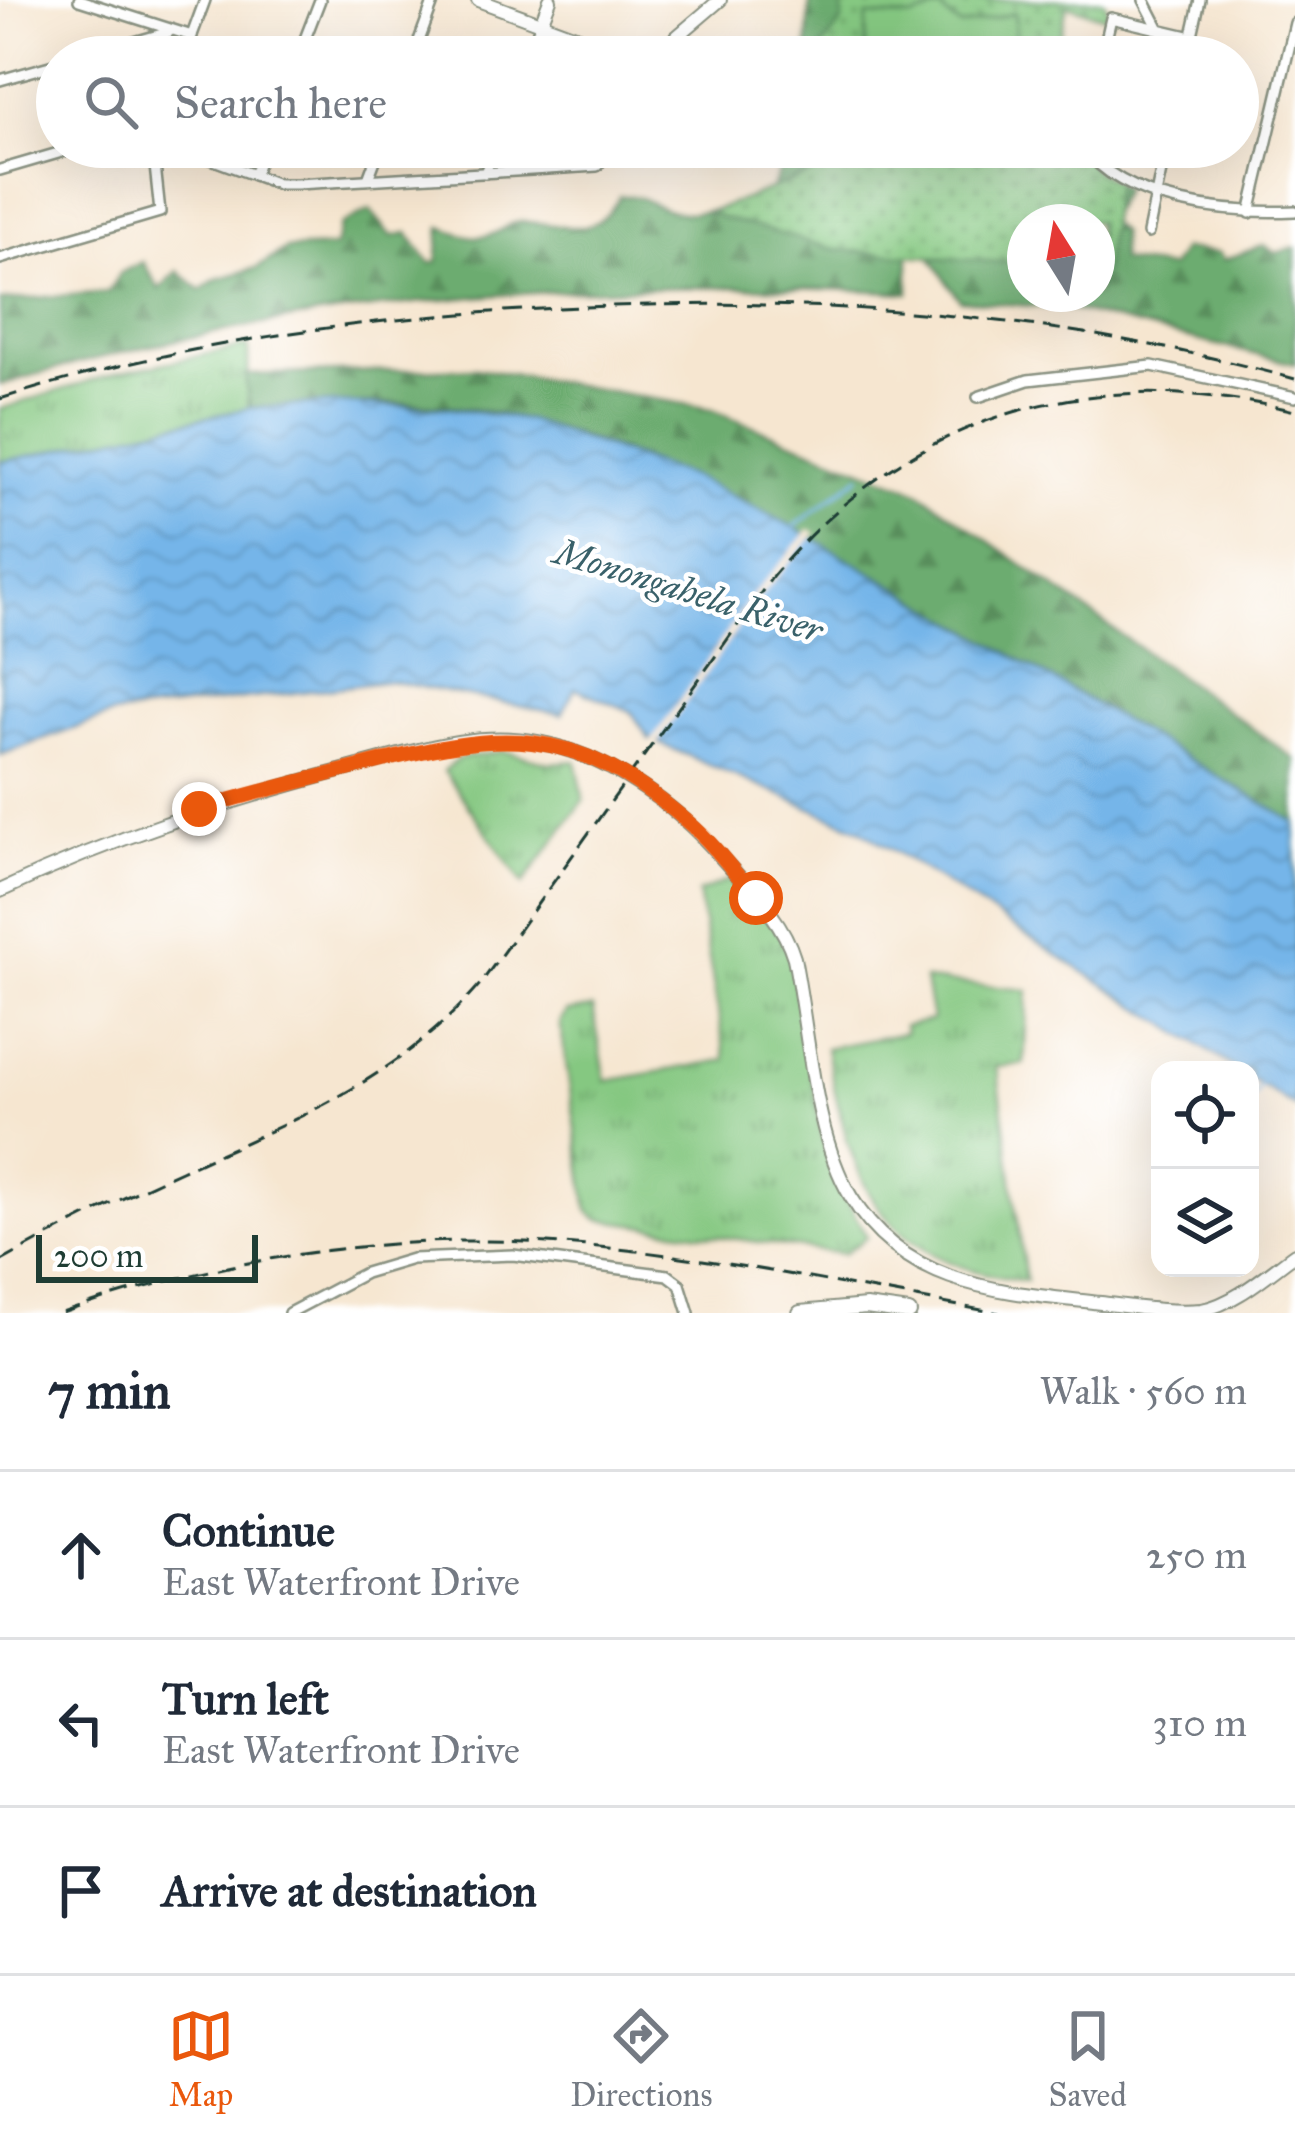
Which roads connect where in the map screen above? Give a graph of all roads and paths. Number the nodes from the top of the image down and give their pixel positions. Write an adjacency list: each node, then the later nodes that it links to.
1 (79, 0): 13 (street)
2 (205, 0): 15 (street)
3 (320, 0): 16 (street)
4 (434, 0): 17 (street)
5 (478, 0): 10 (street)
6 (550, 0): 10 (street)
7 (720, 0): 20 (street)
8 (1144, 0): 12 (street)
9 (1200, 0): 23 (street)
10 (541, 22): 18 (street); 19 (street)
11 (1295, 23): 41 (street)
12 (1160, 29): 21 (street); 22 (street)
13 (173, 31): 14 (street); 15 (street)
14 (156, 36)
15 (192, 36)
16 (306, 36)
17 (421, 36)
18 (536, 36)
19 (577, 36)
20 (678, 36)
21 (1107, 36)
22 (1185, 36)
23 (1192, 36)
24 (36, 70): 25 (street)
25 (0, 80)
26 (36, 160): 35 (street)
27 (155, 168): 43 (street)
28 (233, 168): 37 (street)
29 (257, 168): 37 (street)
30 (372, 168): 38 (street)
31 (487, 168): 36 (street)
32 (565, 168): 36 (street)
33 (1100, 168): 39 (street)
34 (1162, 168): 39 (street)
35 (0, 170)
36 (485, 173): 38 (street)
37 (254, 176): 38 (street)
38 (368, 179)
39 (1157, 192): 41 (street); 42 (street)
40 (1295, 211): 41 (street)
41 (1250, 213)
42 (1148, 233)
43 (0, 259)
44 (978, 397): 45 (street)
45 (1295, 397)
46 (0, 891): 47 (street)
47 (1295, 1254)
48 (289, 1313): 49 (street)
49 (689, 1313)
50 (800, 1313): 51 (main road)
51 (909, 1313)

